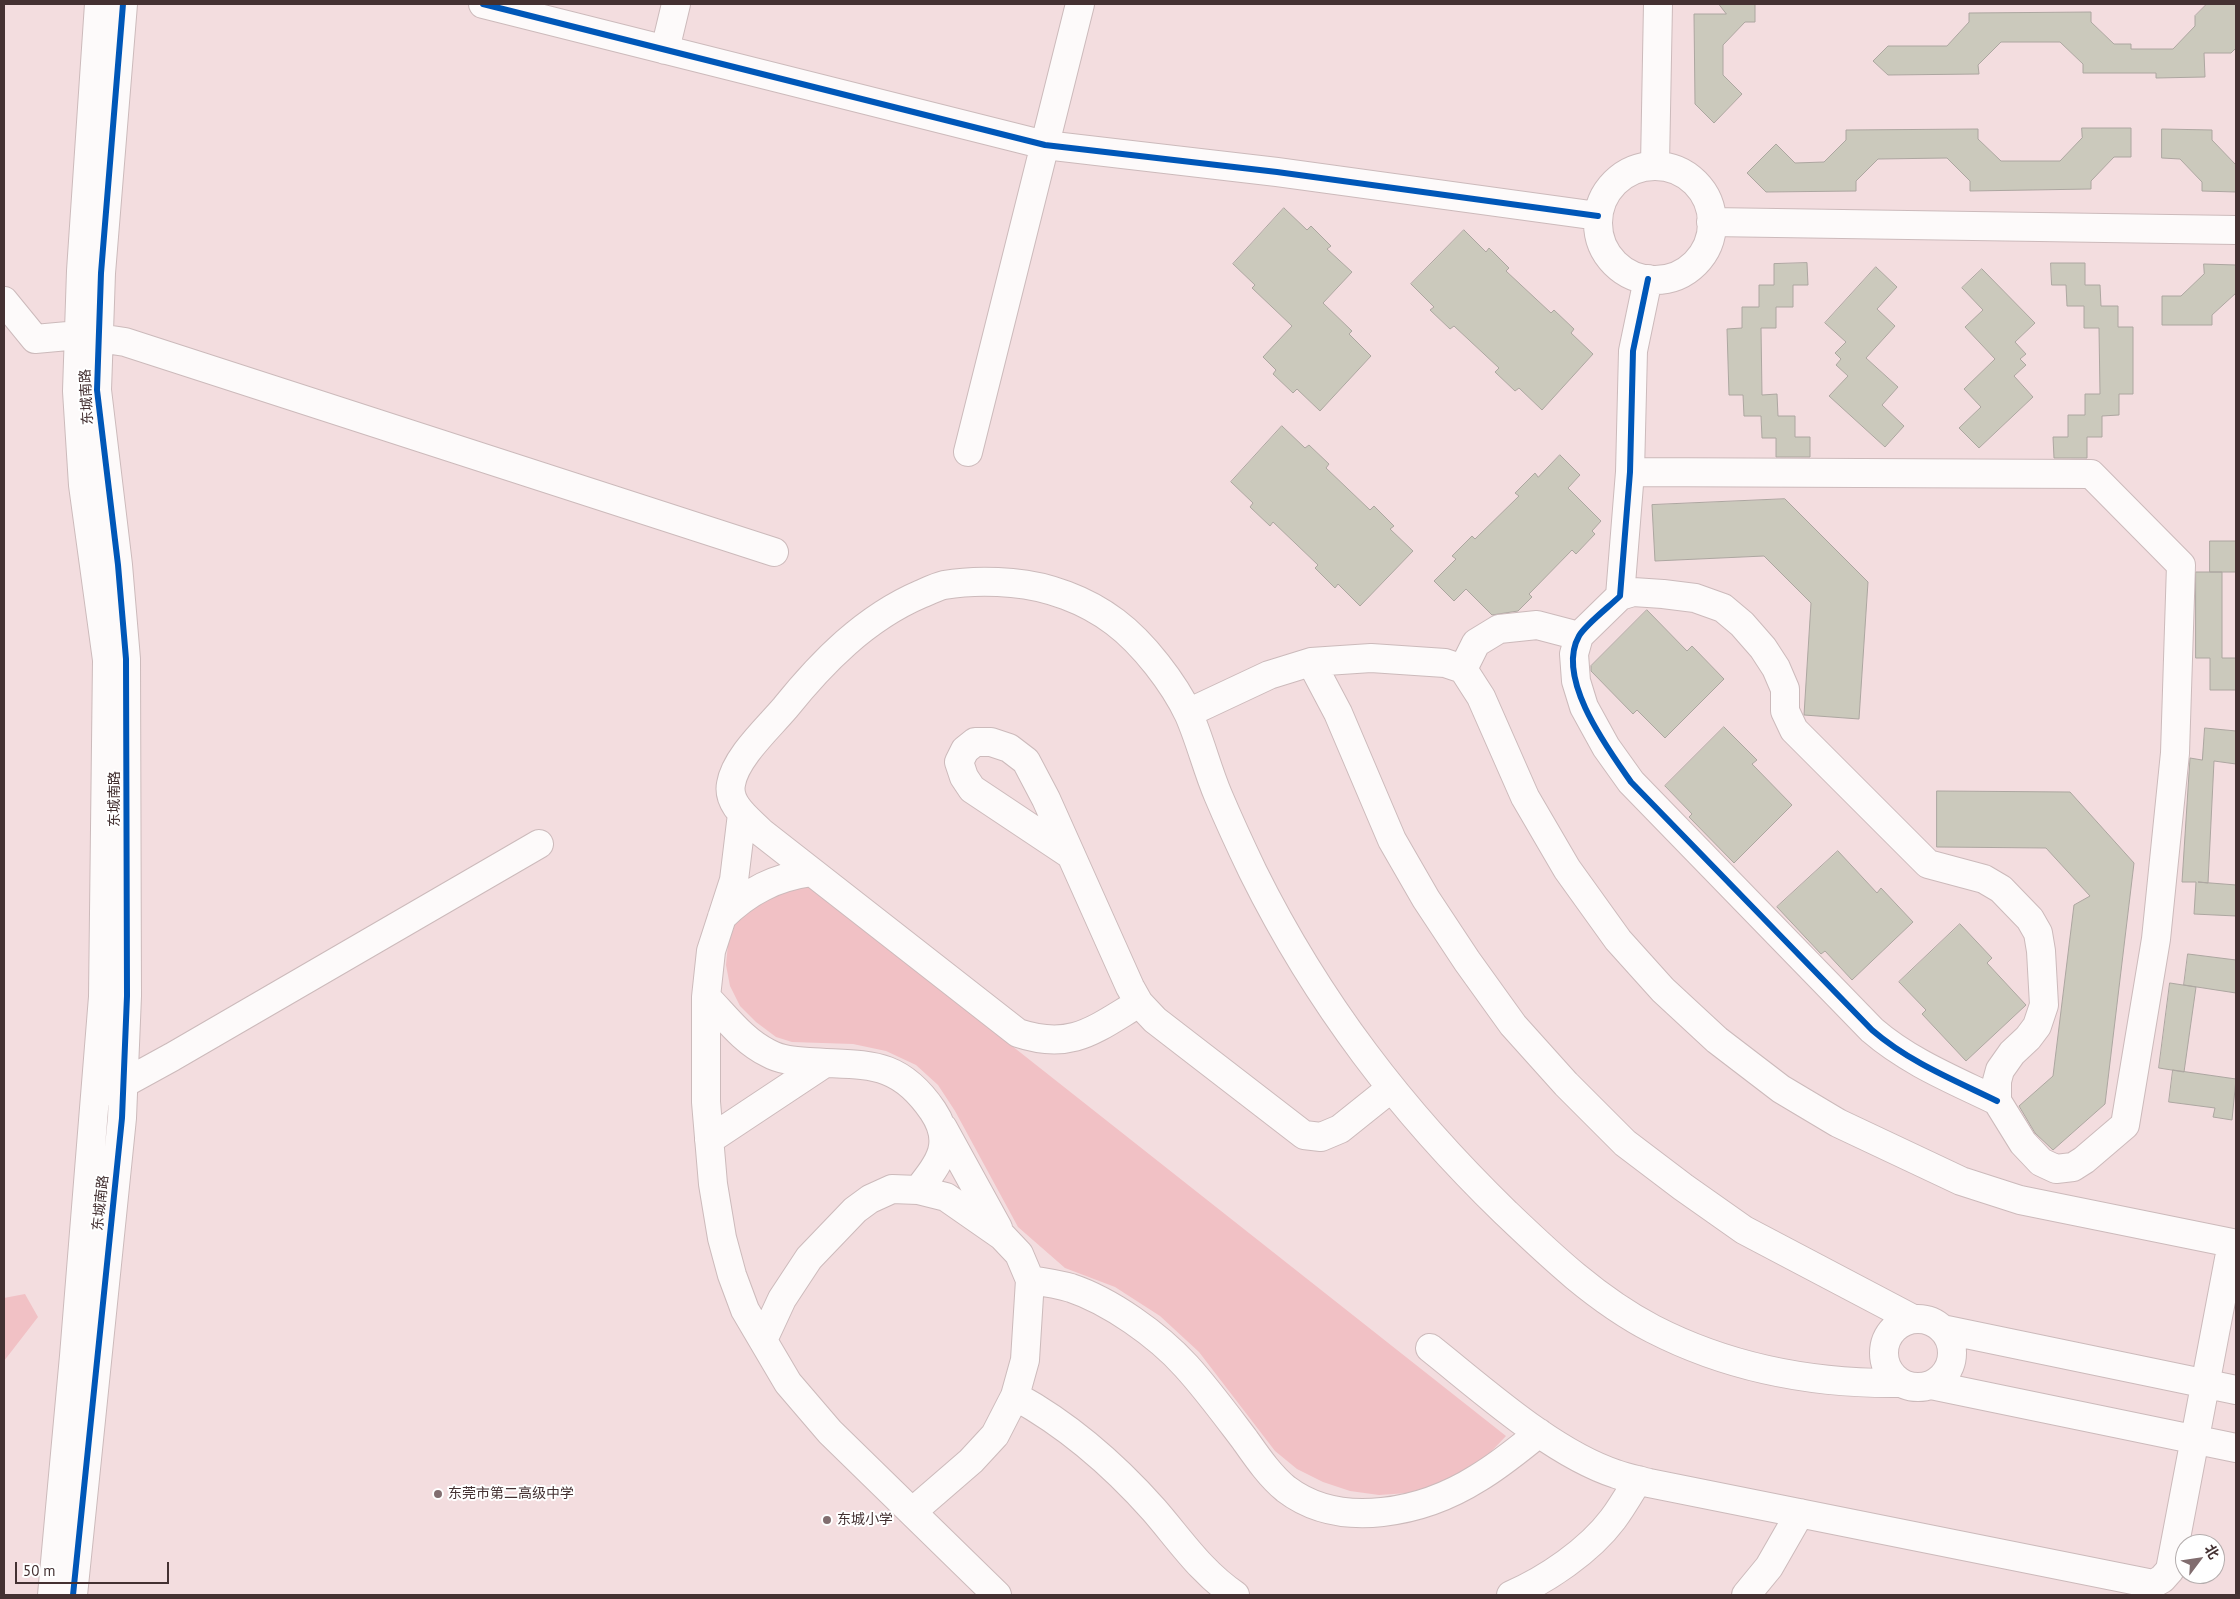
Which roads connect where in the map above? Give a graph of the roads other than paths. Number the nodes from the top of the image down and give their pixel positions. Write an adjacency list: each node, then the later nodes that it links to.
1 (99, 4): 15 (street, 东城南路)
2 (123, 4): 15 (street, 东城南路)
3 (483, 4): 7 (street)
4 (676, 4): 7 (street)
5 (1080, 4): 8 (street)
6 (1658, 4): 9 (street)
7 (665, 50): 8 (street)
8 (1044, 145): 10 (street); 16 (street)
9 (1655, 166): 10 (street); 11 (street)
10 (1598, 216): 13 (street)
11 (1711, 222): 12 (street); 13 (street)
12 (2236, 230)
13 (1648, 279): 17 (street)
14 (4, 301): 15 (street)
15 (89, 336): 18 (street); 32 (street, 东城南路); 34 (street, 东城南路)
16 (968, 452)
17 (1630, 472): 19 (street); 35 (street)
18 (774, 552)
19 (1620, 596): 20 (street); 35 (street)
20 (1579, 636): 22 (street); 35 (street)
21 (1311, 662): 22 (street); 23 (street); 41 (street)
22 (1463, 669): 46 (street)
23 (1188, 713): 24 (street); 33 (street)
24 (742, 814): 27 (street); 28 (street)
25 (539, 844): 32 (street)
26 (1071, 855): 30 (street)
27 (812, 872): 28 (street); 30 (street)
28 (721, 918): 29 (street)
29 (706, 997): 31 (street); 37 (street)
30 (1139, 1003): 33 (street)
31 (825, 1063): 36 (street); 37 (street)
32 (124, 1085): 34 (street); 57 (street, 东城南路)
33 (1390, 1088): 45 (street)
34 (95, 1098): 56 (street, 东城南路)
35 (1997, 1101)
36 (938, 1120): 38 (street); 39 (street)
37 (710, 1140): 43 (street)
38 (918, 1190): 39 (street); 43 (street)
39 (1002, 1236): 40 (street)
40 (1030, 1280): 49 (street); 50 (street)
41 (1913, 1319): 42 (street); 45 (street)
42 (1942, 1329): 46 (street); 47 (street)
43 (762, 1340): 54 (street)
44 (1430, 1348): 50 (street)
45 (1900, 1383): 47 (street)
46 (2206, 1384): 48 (street); 51 (street)
47 (1931, 1386): 51 (street)
48 (2236, 1390)
49 (1015, 1396): 54 (street); 59 (street)
50 (1539, 1433): 53 (street)
51 (2195, 1440): 52 (street); 55 (street)
52 (2236, 1448)
53 (1638, 1480): 55 (street); 60 (street)
54 (912, 1512): 58 (street)
55 (1800, 1513): 61 (street)
56 (52, 1595)
57 (73, 1595)
58 (997, 1595)
59 (1235, 1595)
60 (1511, 1595)
61 (1746, 1595)

